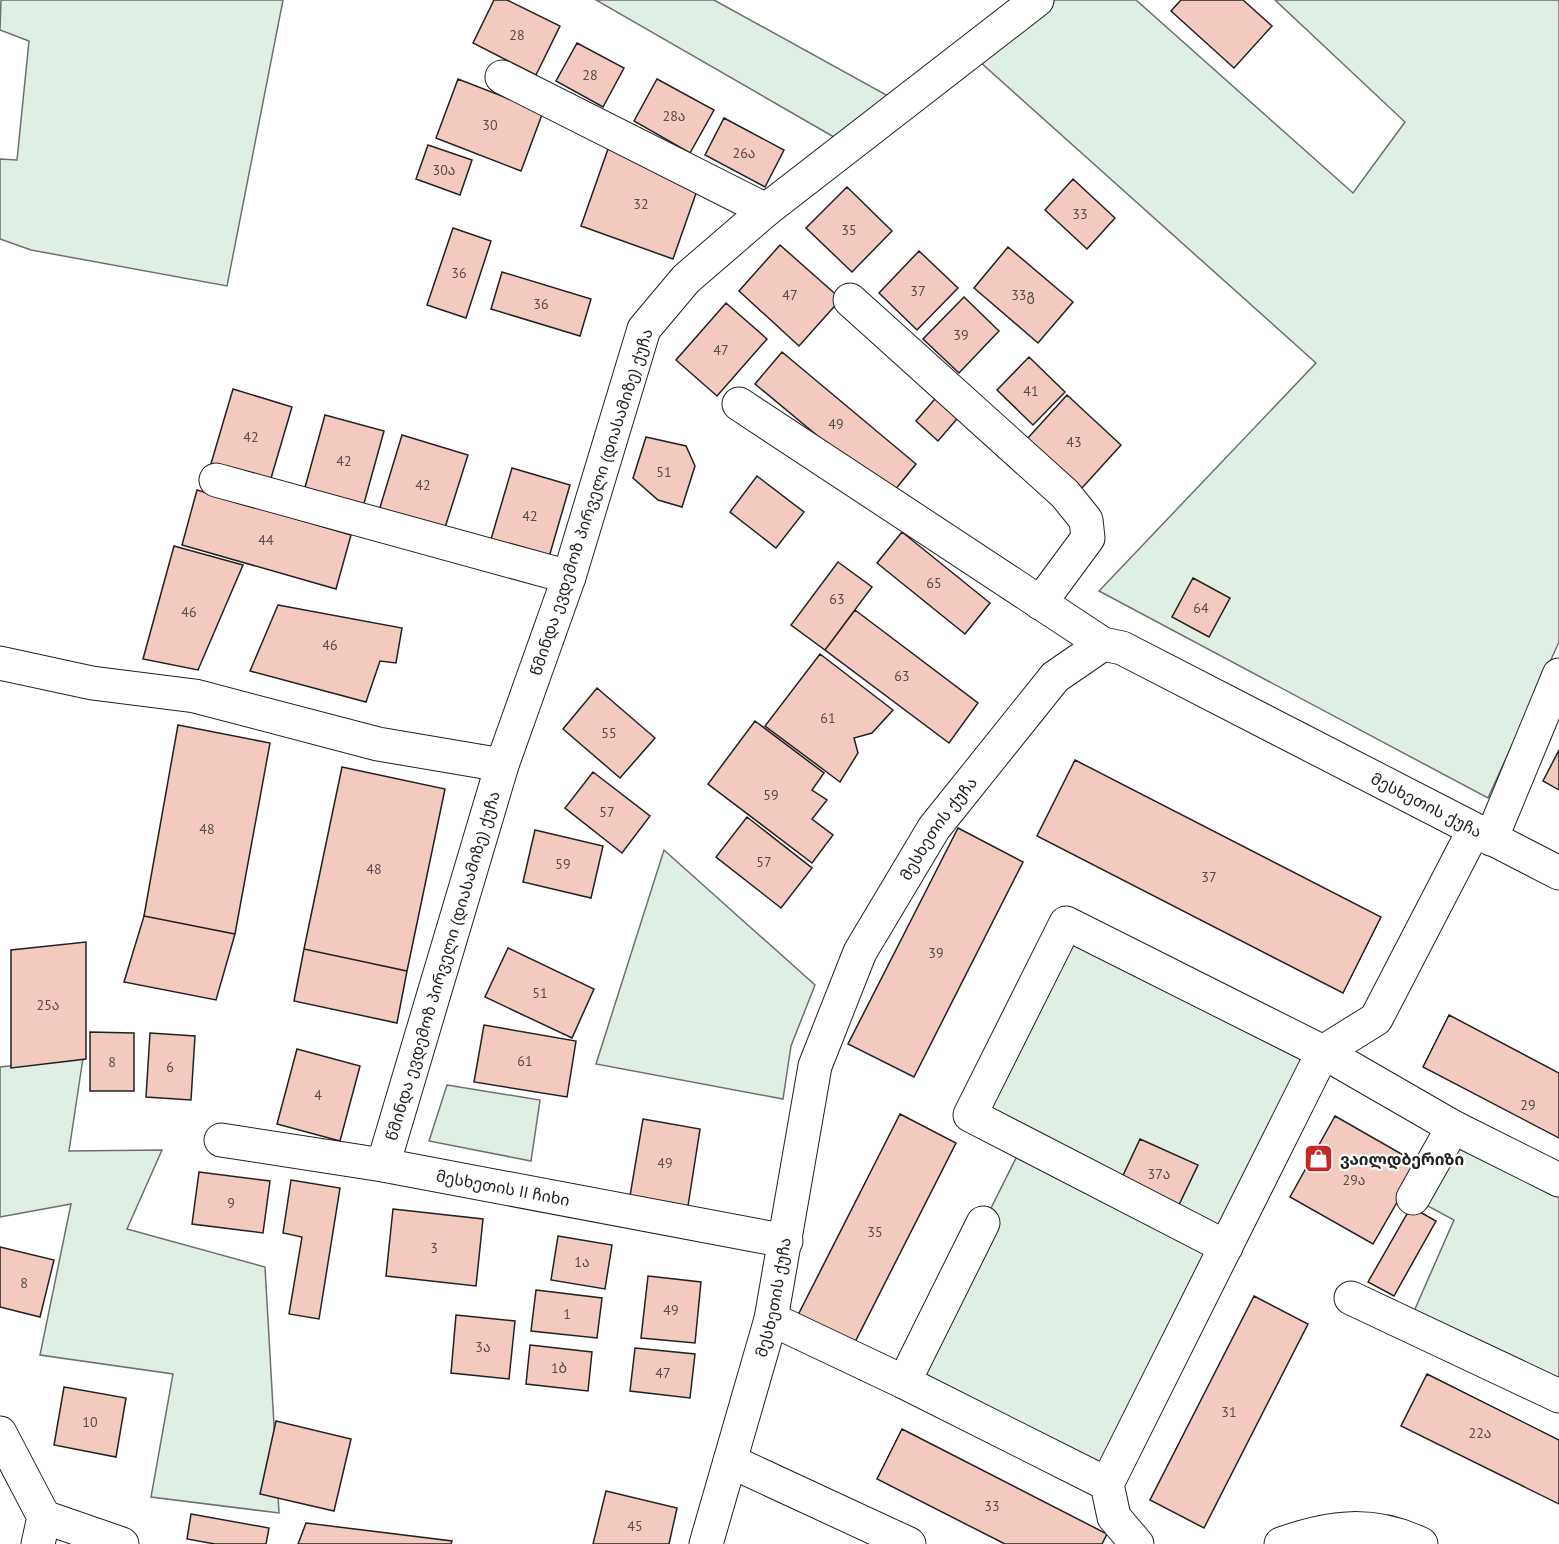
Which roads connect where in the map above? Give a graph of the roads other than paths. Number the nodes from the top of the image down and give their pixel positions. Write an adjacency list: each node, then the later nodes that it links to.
1 (1037, 0): 3 (street, წმინდა ევდემოზ პირველი (დიასამიზე) ქუჩა)
2 (502, 77): 3 (street)
3 (766, 210): 7 (street, წმინდა ევდემოზ პირველი (დიასამიზე) ქუჩა)
4 (850, 300): 8 (street)
5 (739, 404): 8 (street)
6 (216, 480): 7 (street)
7 (569, 577): 12 (street, წმინდა ევდემოზ პირველი (დიასამიზე) ქუჩა)
8 (1040, 603): 9 (street)
9 (1103, 644): 13 (street, მესხეთის ქუჩა); 22 (street, მესხეთის ქუჩა)
10 (0, 663): 12 (street)
11 (1559, 675): 13 (street)
12 (502, 765): 18 (street, წმინდა ევდემოზ პირველი (დიასამიზე) ქუჩა)
13 (1483, 834): 14 (street, მესხეთის ქუჩა); 15 (street)
14 (1559, 873)
15 (1323, 1052): 16 (street); 23 (street); 23 (street)
16 (1454, 1127): 19 (street); 20 (street)
17 (220, 1140): 18 (street, მესხეთის II ჩიხი)
18 (383, 1165): 22 (street, მესხეთის II ჩიხი)
19 (1559, 1180)
20 (1413, 1198)
21 (983, 1223): 26 (street)
22 (786, 1241): 25 (street, მესხეთის ქუჩა)
23 (1226, 1248): 30 (street)
24 (1351, 1298): 27 (street)
25 (771, 1318): 26 (street); 29 (street, მესხეთის ქუჩა)
26 (904, 1382): 30 (street)
27 (1559, 1396)
28 (0, 1433): 31 (street)
29 (730, 1461): 35 (street, მესხეთის ქუჩა); 36 (street)
30 (1107, 1484): 33 (street)
31 (41, 1531): 34 (street)
32 (1409, 1538): 37 (street)
33 (1128, 1540)
34 (122, 1544)
35 (706, 1544)
36 (909, 1544)
37 (1281, 1544)

